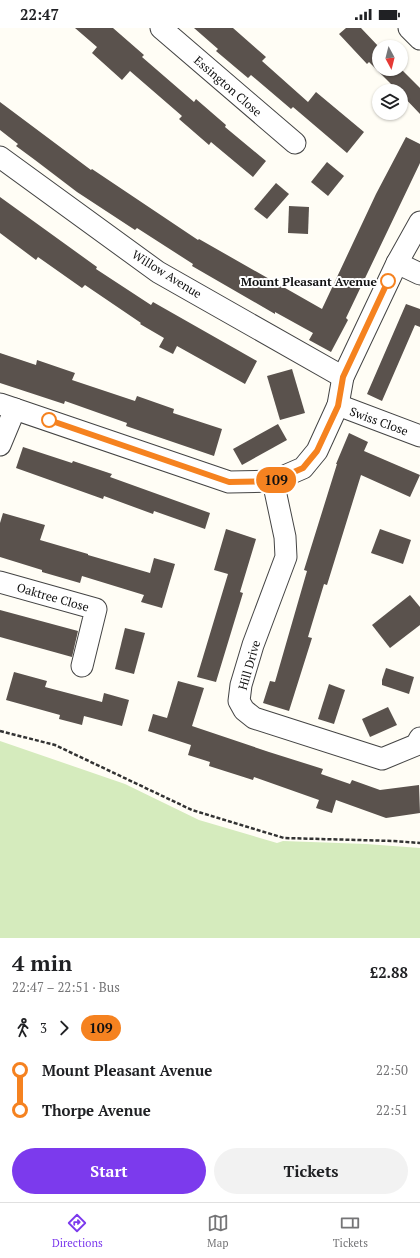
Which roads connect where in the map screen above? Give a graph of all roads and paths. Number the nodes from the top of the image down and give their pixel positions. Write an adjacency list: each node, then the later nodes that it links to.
1 (161, 28): 4 (street, Essington Close)
2 (409, 28): 3 (street)
3 (420, 39)
4 (295, 143)
5 (0, 157): 9 (street, Willow Avenue)
6 (420, 222): 7 (street)
7 (397, 263): 8 (street); 9 (street)
8 (420, 274)
9 (343, 377): 11 (street)
10 (7, 406): 13 (street); 14 (street)
11 (338, 406): 12 (street, Swiss Close); 14 (street)
12 (420, 436)
13 (0, 445)
14 (273, 481): 18 (street, Hill Drive)
15 (0, 582): 16 (street, Oaktree Close)
16 (82, 666)
17 (0, 731): 19 (path)
18 (420, 738)
19 (420, 843)

